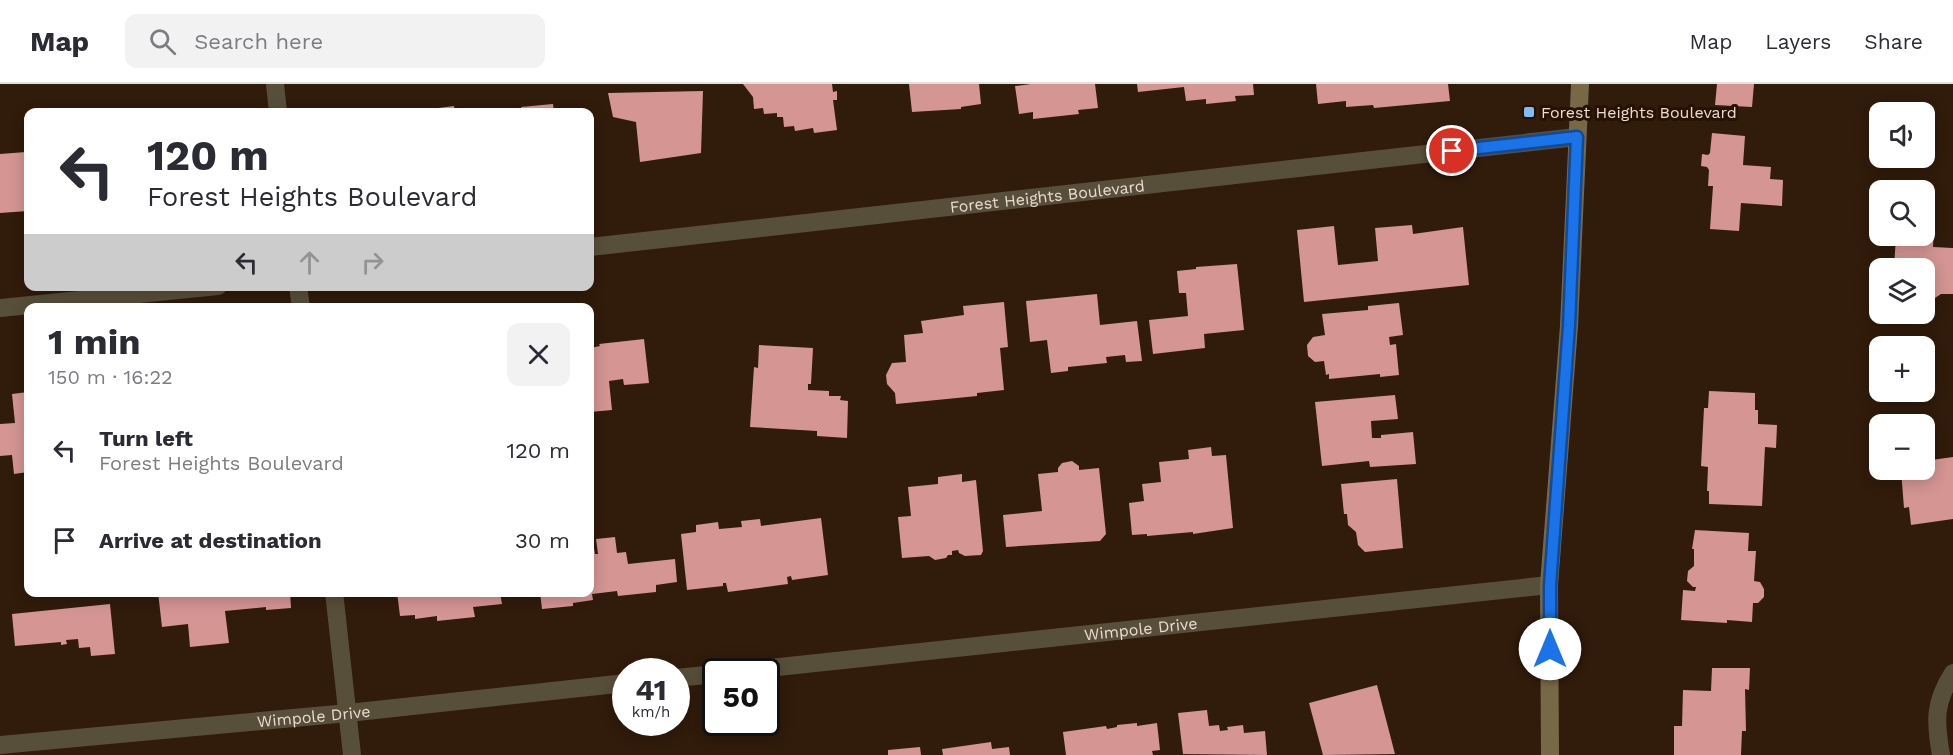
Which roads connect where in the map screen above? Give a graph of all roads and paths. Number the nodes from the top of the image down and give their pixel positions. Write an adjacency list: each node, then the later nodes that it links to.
1 (275, 84): 3 (street)
2 (1580, 84): 4 (main road)
3 (278, 108)
4 (1577, 137): 5 (street, Forest Heights Boulevard); 10 (main road)
5 (594, 247)
6 (168, 291): 7 (street)
7 (50, 303)
8 (24, 306): 9 (street)
9 (0, 308)
10 (1550, 585): 12 (street, Wimpole Drive); 18 (main road)
11 (335, 597): 15 (street)
12 (780, 667)
13 (1953, 673): 19 (street)
14 (612, 685): 15 (street, Wimpole Drive)
15 (348, 713): 16 (street, Wimpole Drive); 17 (street)
16 (0, 745)
17 (352, 755)
18 (1550, 755)
19 (1941, 755)

